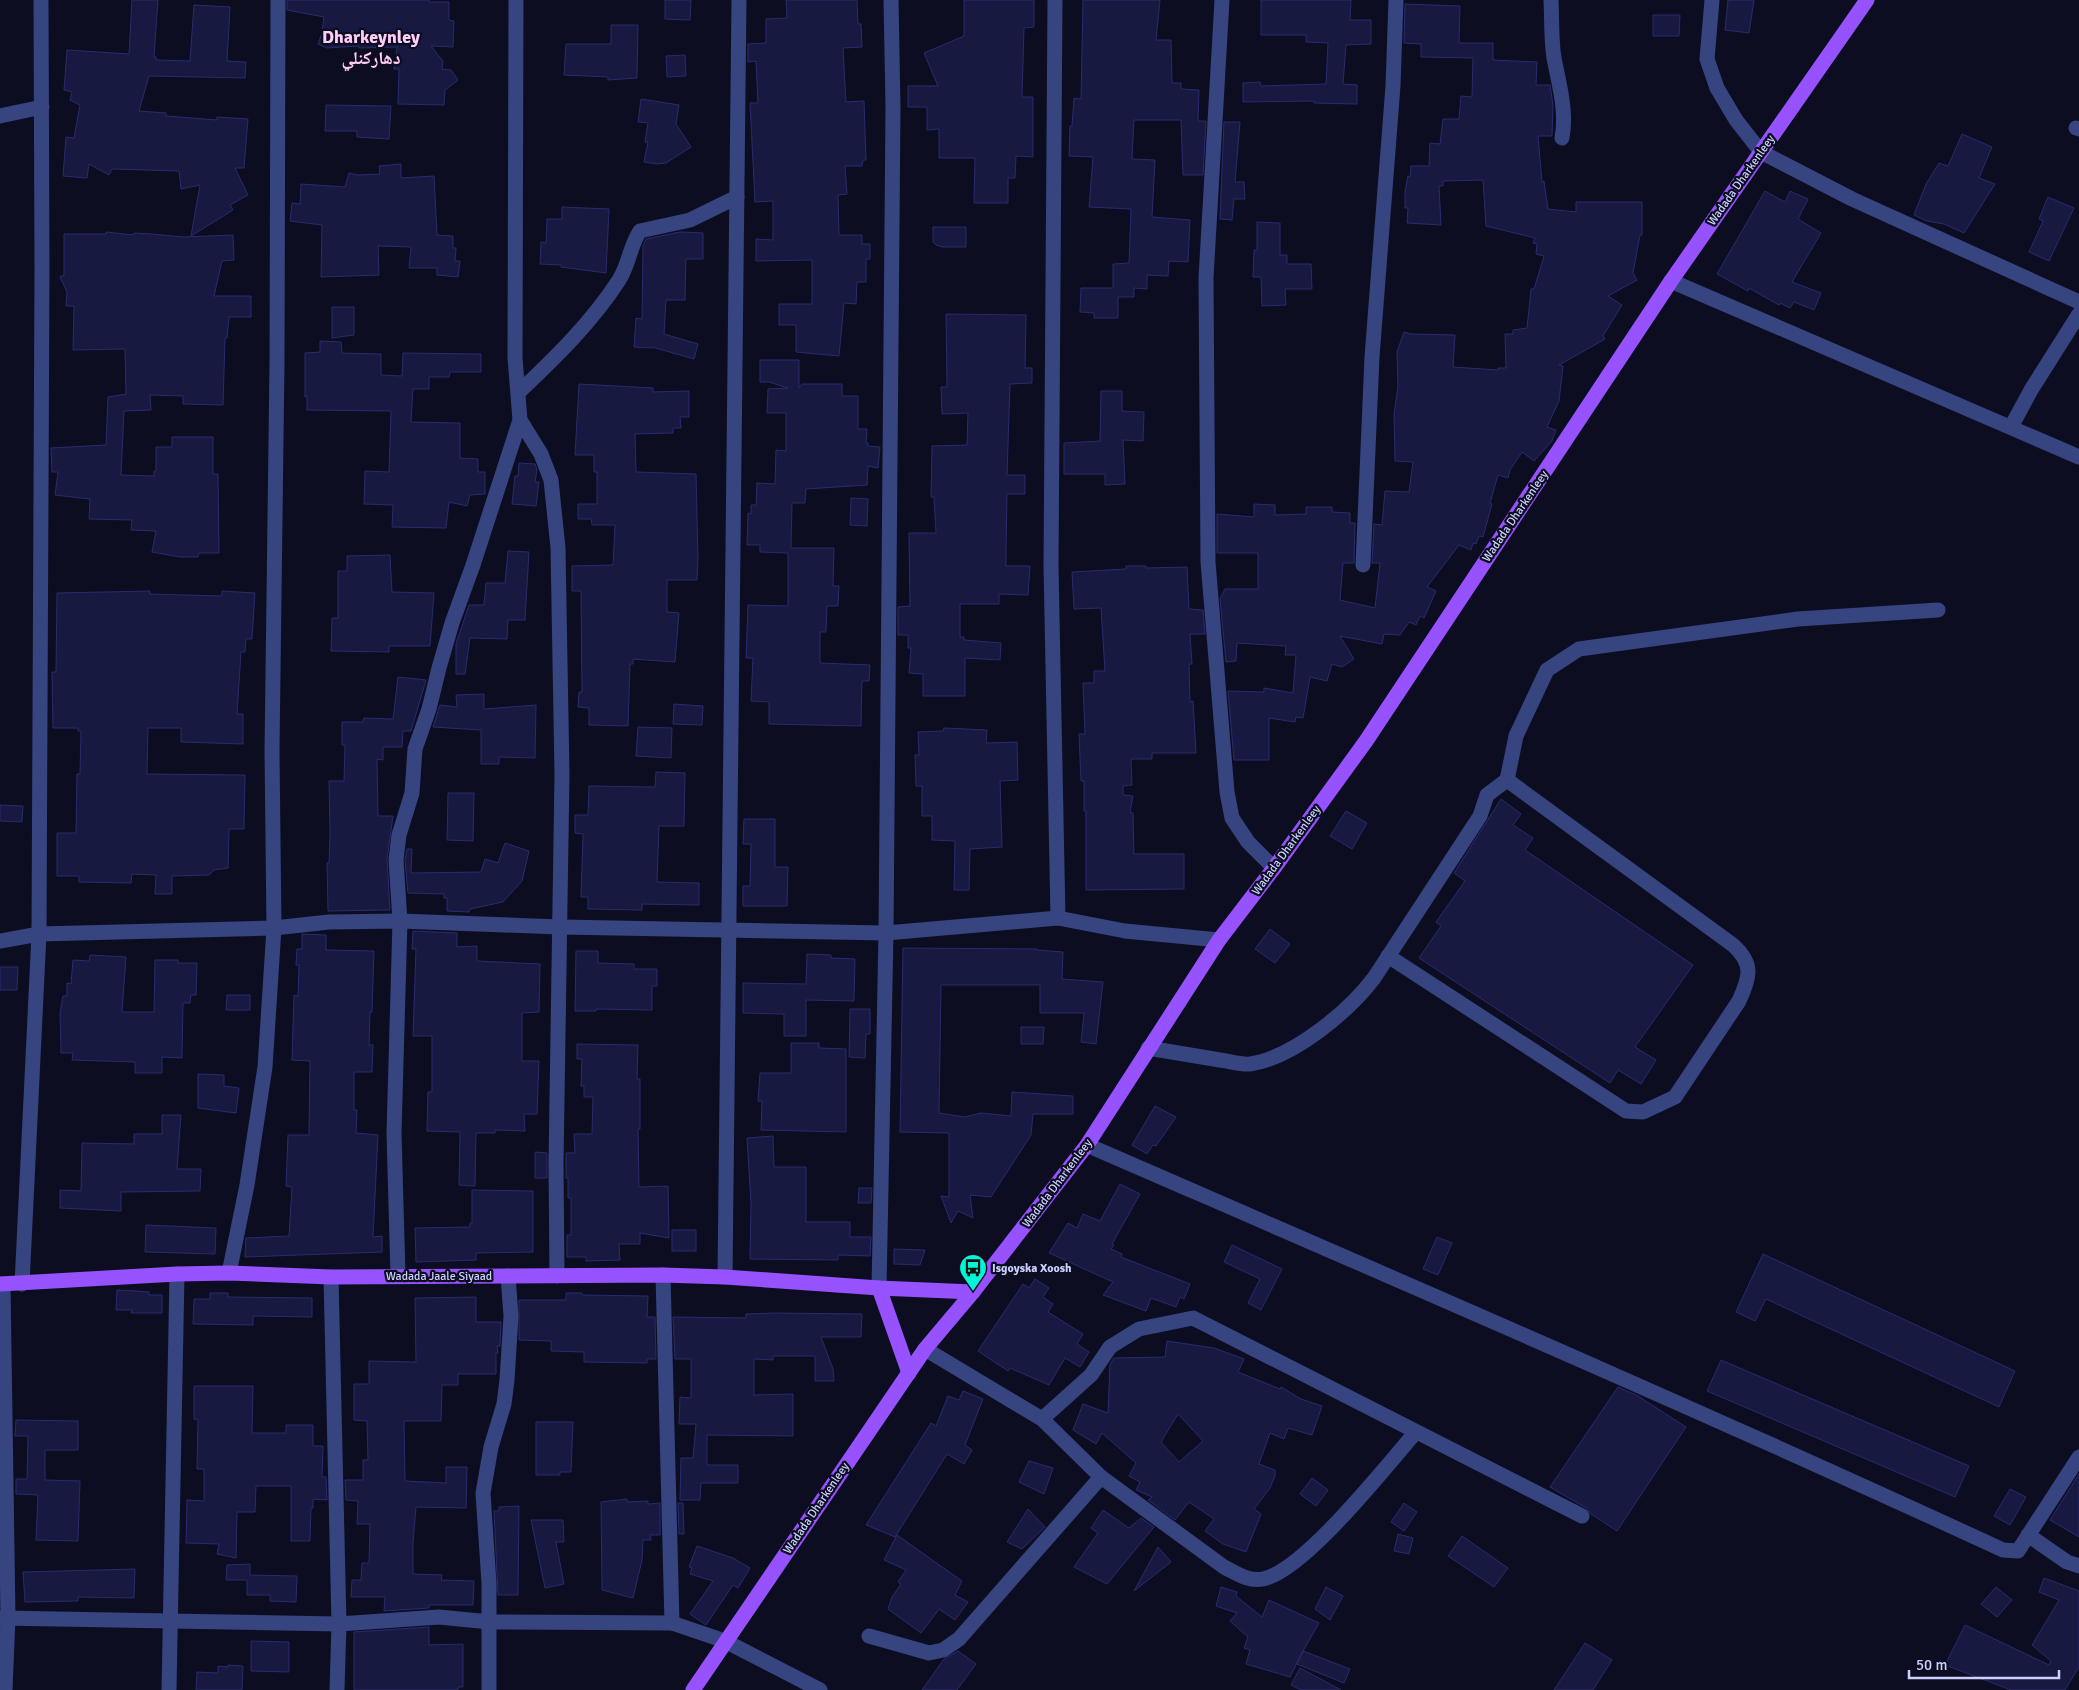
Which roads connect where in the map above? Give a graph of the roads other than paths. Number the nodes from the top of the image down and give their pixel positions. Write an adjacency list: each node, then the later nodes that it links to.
1 (41, 0): 12 (street)
2 (278, 0): 31 (street)
3 (516, 0): 20 (street)
4 (739, 0): 16 (street)
5 (892, 0): 33 (street)
6 (1055, 0): 28 (street)
7 (1222, 0): 27 (street)
8 (1396, 0): 24 (street)
9 (1551, 0): 14 (street)
10 (1712, 0): 15 (street)
11 (1867, 0): 15 (main road, Wadada Dharkenleey)
12 (42, 107): 13 (street); 34 (street)
13 (0, 116)
14 (1562, 138)
15 (1761, 152): 17 (main road, Wadada Dharkenleey); 18 (street)
16 (737, 197): 20 (street); 32 (street)
17 (1671, 281): 22 (street); 27 (main road, Wadada Dharkenleey)
18 (2079, 302)
19 (2079, 314): 22 (street)
20 (519, 392): 21 (street)
21 (520, 420): 29 (street); 30 (street)
22 (2011, 427): 23 (street)
23 (2079, 457)
24 (1363, 565)
25 (1938, 610): 26 (street)
26 (1507, 780): 37 (street); 37 (street)
27 (1274, 868): 35 (main road, Wadada Dharkenleey)
28 (1058, 918): 33 (street); 35 (street)
29 (400, 921): 30 (street); 31 (street); 43 (street)
30 (560, 927): 32 (street); 45 (street)
31 (274, 928): 34 (street); 40 (street)
32 (729, 929): 33 (street); 47 (street)
33 (886, 933): 50 (street)
34 (40, 934): 36 (street); 49 (street)
35 (1219, 940): 38 (main road, Wadada Dharkenleey)
36 (0, 941)
37 (1388, 956): 38 (street)
38 (1148, 1048): 39 (main road, Wadada Dharkenleey)
39 (1087, 1145): 51 (main road, Wadada Dharkenleey); 59 (street)
40 (229, 1273): 41 (main road, Wadada Jaale Siyaad); 46 (main road, Wadada Jaale Siyaad)
41 (177, 1274): 49 (main road, Wadada Jaale Siyaad); 62 (street)
42 (663, 1275): 45 (main road, Wadada Jaale Siyaad); 47 (main road, Wadada Jaale Siyaad); 64 (street)
43 (398, 1276): 44 (main road, Wadada Jaale Siyaad); 46 (main road, Wadada Jaale Siyaad)
44 (508, 1276): 45 (main road, Wadada Jaale Siyaad); 63 (street)
45 (557, 1276)
46 (331, 1277): 65 (street)
47 (725, 1277): 50 (main road, Wadada Jaale Siyaad)
48 (1, 1284): 49 (main road, Wadada Jaale Siyaad); 61 (street)
49 (22, 1284)
50 (879, 1288): 51 (main road, Wadada Jaale Siyaad); 53 (main road)
51 (972, 1292): 52 (main road, Wadada Dharkenleey)
52 (925, 1349): 53 (main road, Wadada Dharkenleey); 54 (street)
53 (908, 1373): 67 (main road, Wadada Dharkenleey)
54 (1042, 1419): 55 (street); 57 (street)
55 (1416, 1432): 57 (street); 58 (street)
56 (2079, 1457): 59 (street)
57 (1101, 1477): 66 (street)
58 (1582, 1516)
59 (2028, 1535): 60 (street)
60 (2079, 1566)
61 (4, 1618): 62 (street); 68 (street)
62 (170, 1620): 65 (street); 69 (street)
63 (490, 1622): 64 (street); 65 (street); 71 (street)
64 (672, 1623): 67 (street)
65 (339, 1624): 70 (street)
66 (869, 1636)
67 (725, 1641): 72 (main road, Wadada Dharkenleey); 73 (street)
68 (5, 1690)
69 (169, 1690)
70 (337, 1690)
71 (489, 1690)
72 (693, 1690)
73 (820, 1690)

